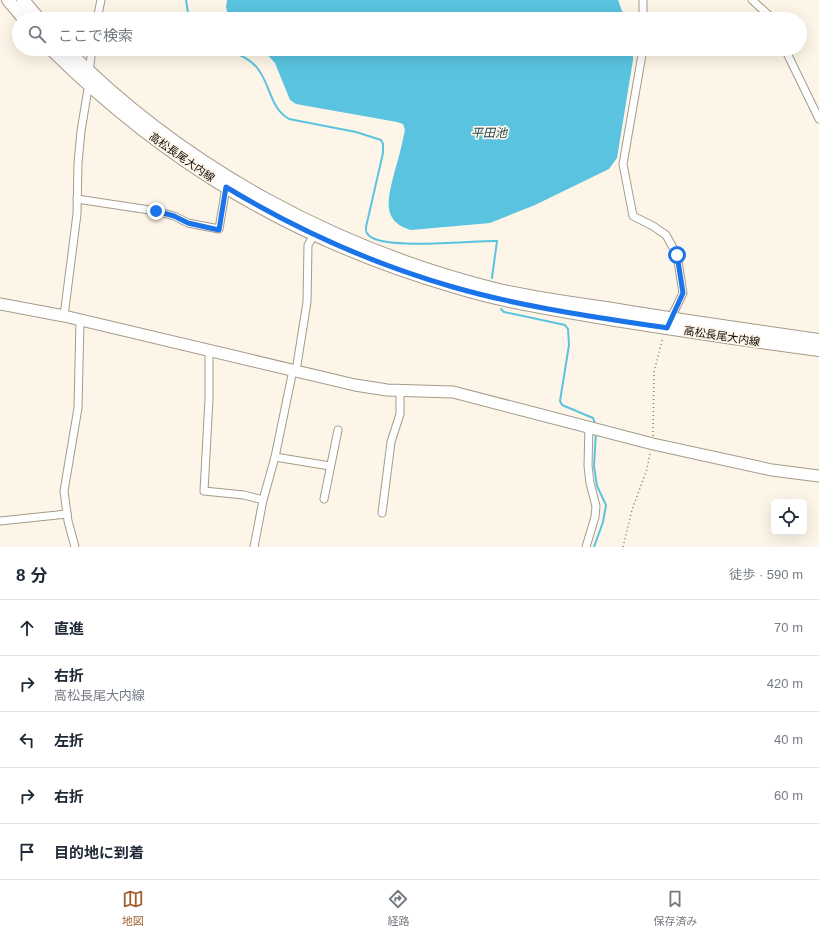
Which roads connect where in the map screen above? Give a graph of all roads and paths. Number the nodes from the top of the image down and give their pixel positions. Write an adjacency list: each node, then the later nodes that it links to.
1 (8, 0): 6 (main road)
2 (23, 0): 7 (main road)
3 (101, 0): 8 (street)
4 (643, 0): 9 (street)
5 (752, 0): 10 (street)
6 (18, 12)
7 (33, 12)
8 (98, 12)
9 (643, 12)
10 (765, 12)
11 (58, 56): 17 (main road, 高松長尾大内線)
12 (73, 56): 16 (main road, 高松長尾大内線)
13 (91, 56): 16 (street)
14 (641, 56): 25 (street)
15 (788, 56): 18 (street)
16 (89, 72): 17 (street); 25 (main road, 高松長尾大内線)
17 (89, 85): 19 (main road, 高松長尾大内線); 20 (street)
18 (819, 119)
19 (226, 187): 20 (street); 21 (main road, 高松長尾大内線)
20 (77, 199): 23 (street)
21 (314, 235): 25 (main road, 高松長尾大内線); 29 (street)
22 (0, 304): 23 (street)
23 (64, 316): 24 (street)
24 (80, 320): 27 (street); 40 (street)
25 (668, 324): 26 (main road, 高松長尾大内線); 28 (main road, 高松長尾大内線); 33 (path)
26 (819, 340)
27 (209, 350): 29 (street); 37 (street)
28 (819, 350)
29 (294, 370): 30 (street); 34 (street)
30 (400, 391): 31 (street); 39 (street)
31 (589, 427): 33 (street); 44 (street)
32 (338, 430): 35 (street)
33 (653, 444): 36 (street); 45 (path)
34 (275, 457): 35 (street); 37 (street)
35 (330, 466): 38 (street)
36 (819, 476)
37 (263, 500): 43 (street)
38 (324, 500)
39 (382, 513)
40 (67, 514): 41 (street); 42 (street)
41 (0, 521)
42 (75, 547)
43 (254, 547)
44 (586, 547)
45 (622, 547)

